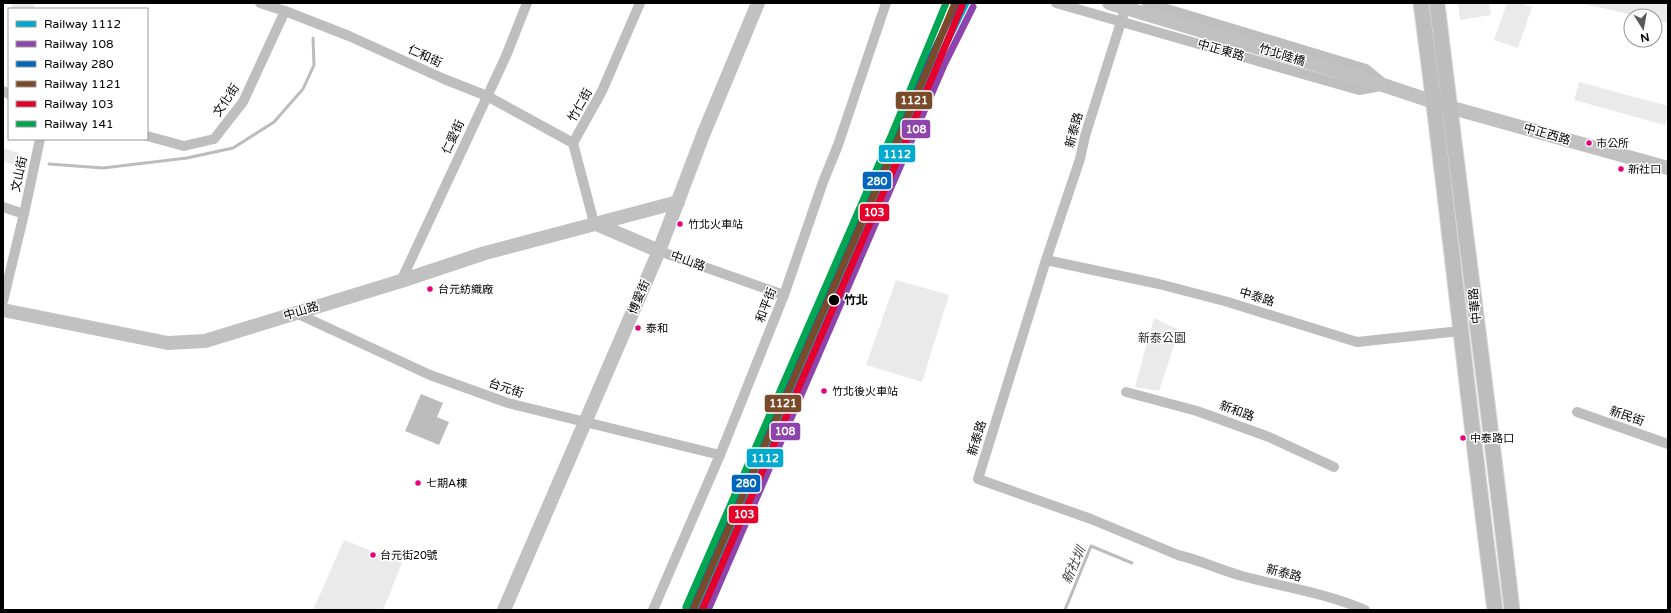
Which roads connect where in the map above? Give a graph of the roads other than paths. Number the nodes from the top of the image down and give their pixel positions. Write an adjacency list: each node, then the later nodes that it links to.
1 (260, 3): 12 (street, 仁和街)
2 (527, 3): 15 (street, 仁愛街)
3 (640, 3): 20 (street, 竹仁街)
4 (758, 3): 22 (street, 博愛街)
5 (886, 3): 29 (street, 和平街)
6 (1056, 3): 13 (street, 中正東路)
7 (1109, 3): 14 (street, 竹北陸橋, bridge)
8 (1127, 3): 13 (street, 新泰路)
9 (1147, 3): 14 (street, 中正東路)
10 (1421, 3): 16 (main road, 中華路)
11 (1437, 3): 17 (main road, 中華路)
12 (284, 11): 15 (street, 仁和街); 18 (street, 文化街)
13 (1123, 18): 14 (street, 中正東路); 27 (street, 新泰路)
14 (1386, 86): 16 (street, 中正東路)
15 (487, 96): 20 (street, 仁和街); 28 (street, 仁愛街)
16 (1434, 102): 17 (street, 中正西路); 33 (main road, 中華路)
17 (1449, 106): 21 (street, 中正西路); 44 (main road, 中華路)
18 (148, 136)
19 (40, 140): 24 (street, 文山街)
20 (573, 143): 25 (street)
21 (1668, 168)
22 (678, 202): 25 (street, 中山路); 26 (street, 博愛街)
23 (3, 207): 24 (street, 文山街)
24 (24, 214): 30 (street, 文山街)
25 (594, 223): 26 (street, 中山路); 28 (street, 中山路)
26 (659, 250): 29 (street, 中山路); 36 (street, 博愛街)
27 (1046, 260): 33 (street, 中泰路); 42 (street, 新泰路)
28 (401, 281): 32 (street, 中山路)
29 (784, 295): 38 (street, 和平街)
30 (3, 301)
31 (3, 310): 32 (street, 中山路)
32 (296, 313): 36 (street, 台元街)
33 (1460, 332): 43 (main road, 中華路)
34 (1126, 392): 39 (street, 新和路)
35 (1577, 412): 37 (street, 新民街)
36 (586, 422): 38 (street, 台元街); 40 (street, 博愛街)
37 (1668, 444)
38 (720, 455): 41 (street, 和平街)
39 (1334, 468)
40 (504, 610)
41 (653, 610)
42 (1365, 610)
43 (1495, 610)
44 (1512, 610)

